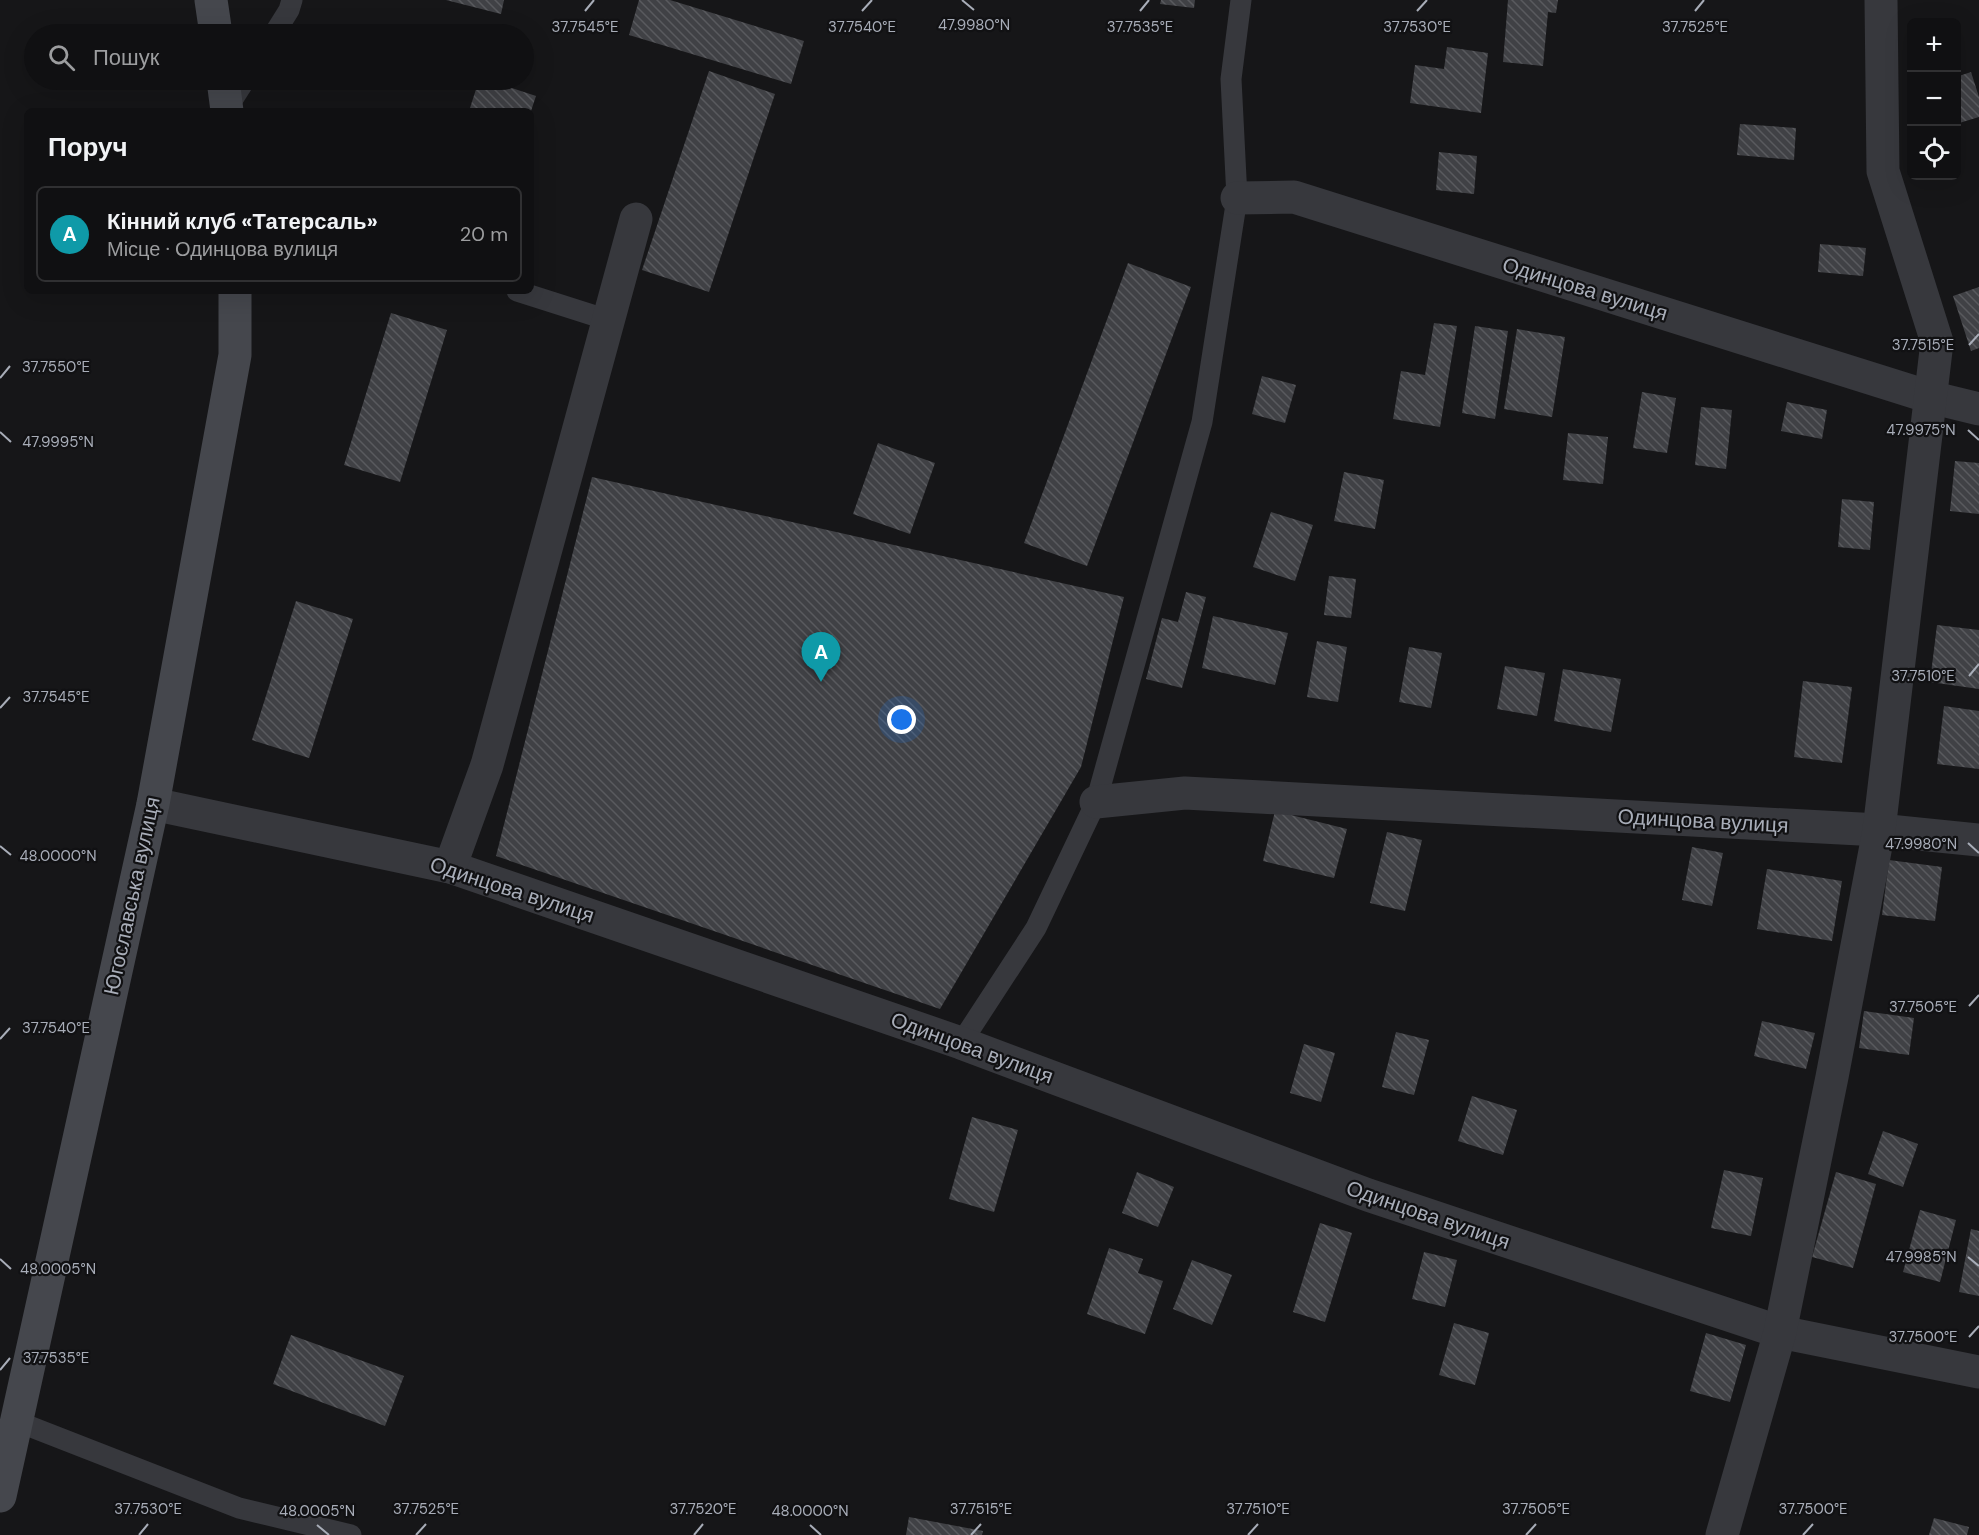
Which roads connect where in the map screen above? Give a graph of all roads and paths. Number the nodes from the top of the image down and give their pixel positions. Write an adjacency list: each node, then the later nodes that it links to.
1 (211, 0): 5 (main road)
2 (292, 0): 6 (lane)
3 (1241, 0): 7 (lane)
4 (1881, 0): 13 (street)
5 (215, 24)
6 (280, 24)
7 (1237, 198): 13 (street, Одинцова вулиця); 15 (lane)
8 (636, 219): 11 (street)
9 (235, 294): 16 (main road, Югославська вулиця)
10 (526, 294): 11 (lane)
11 (608, 320): 19 (street)
12 (1979, 384): 13 (street)
13 (1930, 397): 14 (street, Одинцова вулиця); 17 (street)
14 (1979, 409)
15 (1096, 802): 17 (street, Одинцова вулиця); 20 (lane)
16 (153, 804): 19 (street, Одинцова вулиця); 23 (main road, Югославська вулиця)
17 (1879, 830): 18 (street, Одинцова вулиця); 21 (street)
18 (1979, 840)
19 (450, 867): 20 (street, Одинцова вулиця)
20 (961, 1043): 21 (street, Одинцова вулиця)
21 (1780, 1332): 22 (street, Одинцова вулиця); 26 (street)
22 (1979, 1372)
23 (16, 1421): 24 (main road, Югославська вулиця); 25 (lane)
24 (0, 1496)
25 (351, 1535)
26 (1722, 1535)

